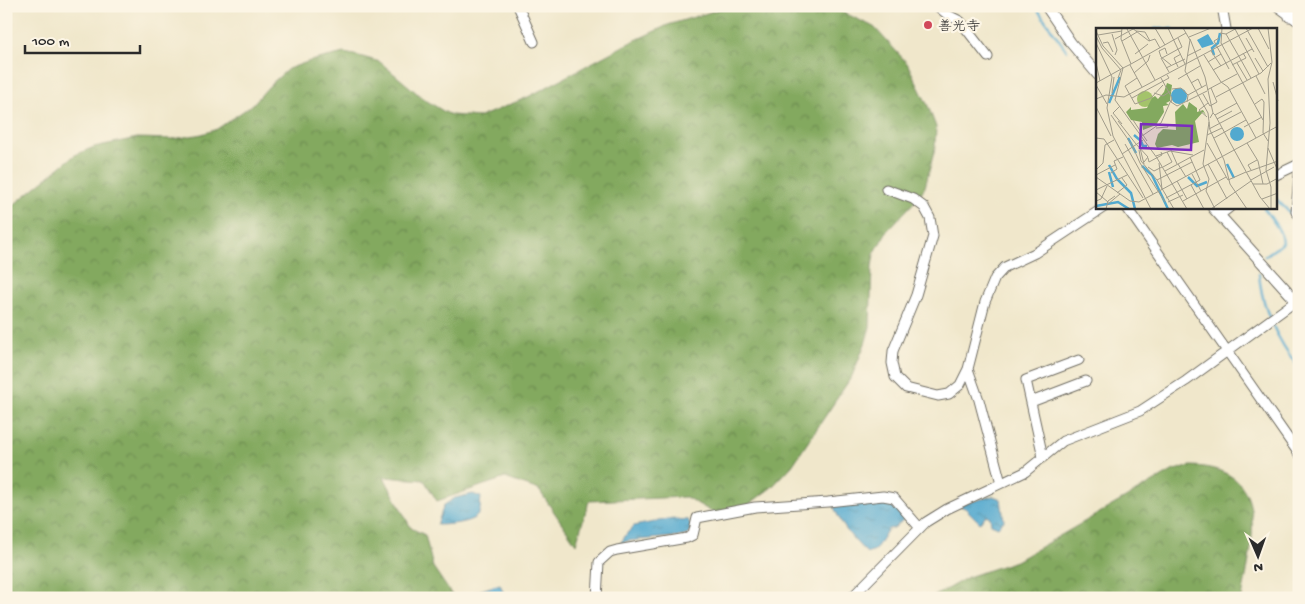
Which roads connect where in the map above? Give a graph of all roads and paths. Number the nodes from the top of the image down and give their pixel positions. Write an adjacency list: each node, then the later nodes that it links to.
1 (518, 6): 10 (street)
2 (937, 6): 11 (street)
3 (1046, 6): 12 (main road)
4 (1222, 6): 9 (street)
5 (1277, 6): 7 (street)
6 (1295, 6): 7 (street)
7 (1289, 17): 8 (street)
8 (1299, 22)
9 (1226, 28)
10 (534, 42)
11 (988, 57)
12 (1096, 73)
13 (1299, 164): 14 (street)
14 (1278, 174)
15 (1299, 174): 20 (street)
16 (886, 189): 24 (street)
17 (1101, 209): 24 (street)
18 (1128, 209): 22 (street)
19 (1216, 211): 21 (main road)
20 (1299, 215)
21 (1298, 303): 22 (street)
22 (1226, 352): 27 (street); 28 (street)
23 (1079, 360): 26 (street)
24 (968, 369): 29 (street)
25 (1086, 382): 26 (street)
26 (1031, 402): 28 (street)
27 (1299, 454)
28 (1043, 457): 29 (street)
29 (1001, 483): 30 (street)
30 (920, 528): 31 (street); 32 (street)
31 (597, 598)
32 (851, 598)

